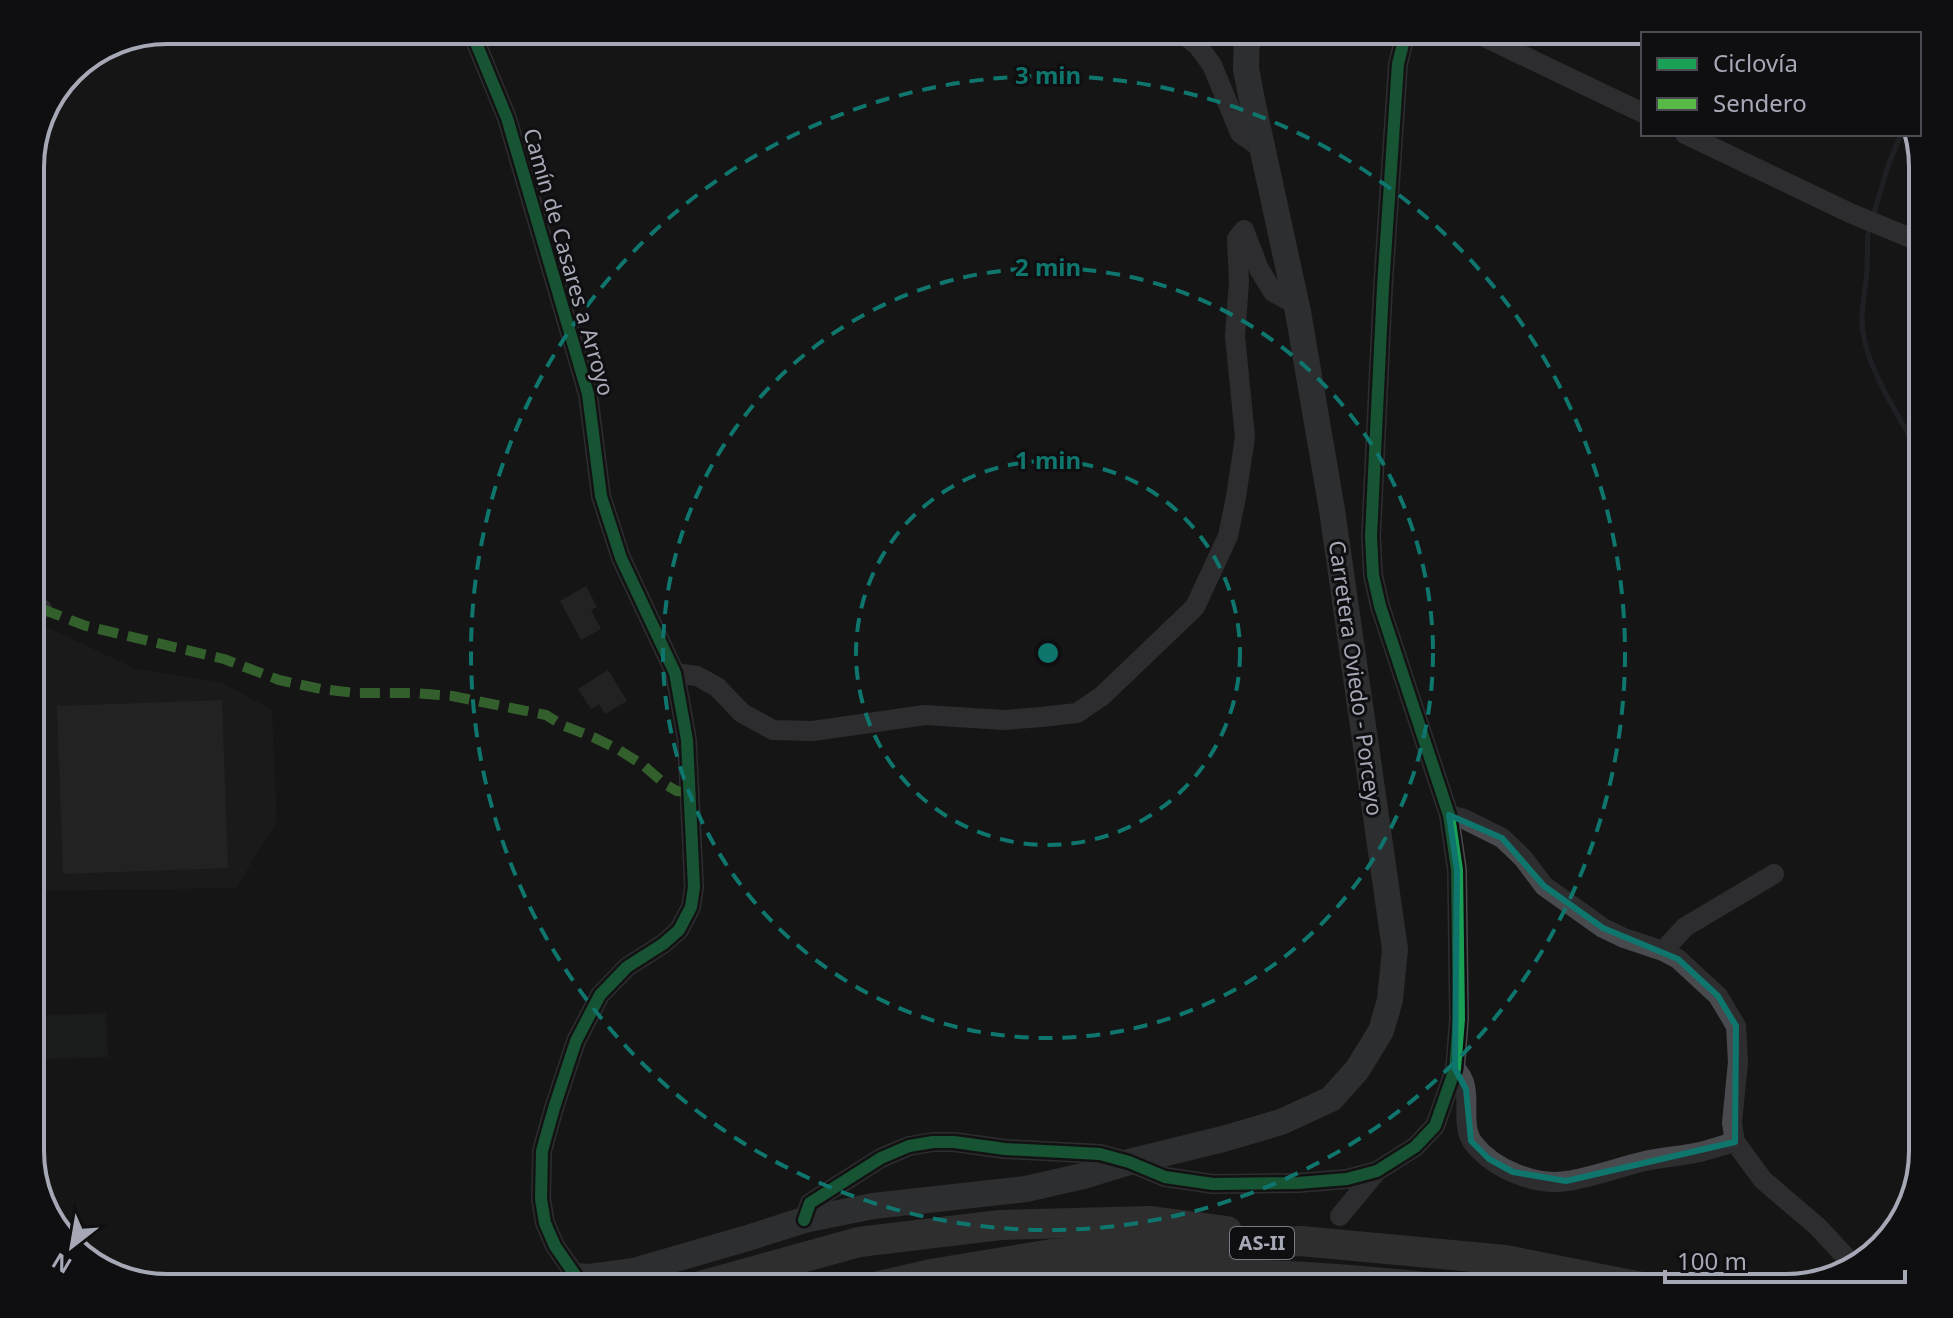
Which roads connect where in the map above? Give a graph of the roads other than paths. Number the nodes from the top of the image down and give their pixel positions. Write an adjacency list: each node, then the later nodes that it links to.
1 (476, 44): 11 (street, Camín de Casares a Arroyo)
2 (1196, 44): 8 (street)
3 (1247, 44): 8 (main road, Carretera Oviedo - Porceyo)
4 (1403, 44): 12 (street)
5 (1499, 44): 6 (street)
6 (1641, 112)
7 (1689, 136): 9 (street)
8 (1261, 148): 10 (main road, Carretera Oviedo - Porceyo)
9 (1909, 238)
10 (1297, 305): 11 (street); 17 (main road, Carretera Oviedo - Porceyo)
11 (675, 673): 24 (street, Camín de Casares a Arroyo)
12 (1449, 815): 14 (street); 15 (street)
13 (1774, 874): 14 (street)
14 (1663, 951): 16 (street)
15 (1455, 1069): 16 (street); 18 (street)
16 (1735, 1142): 22 (street)
17 (1129, 1162): 18 (street); 20 (main road, Carretera Oviedo - Porceyo); 20 (street, Carretera Oviedo - Porceyo)
18 (1377, 1171): 19 (street)
19 (1340, 1216)
20 (804, 1220): 25 (main road, Carretera Oviedo - Porceyo)
21 (1301, 1241): 26 (highway); 27 (highway, AS-II); 31 (highway, AS-II)
22 (1846, 1257)
23 (1209, 1273): 28 (highway, AS-II); 29 (highway); 30 (highway, AS-II)
24 (574, 1274)
25 (639, 1274)
26 (744, 1274)
27 (931, 1274)
28 (1188, 1274)
29 (1202, 1274)
30 (1228, 1274)
31 (1577, 1274)

